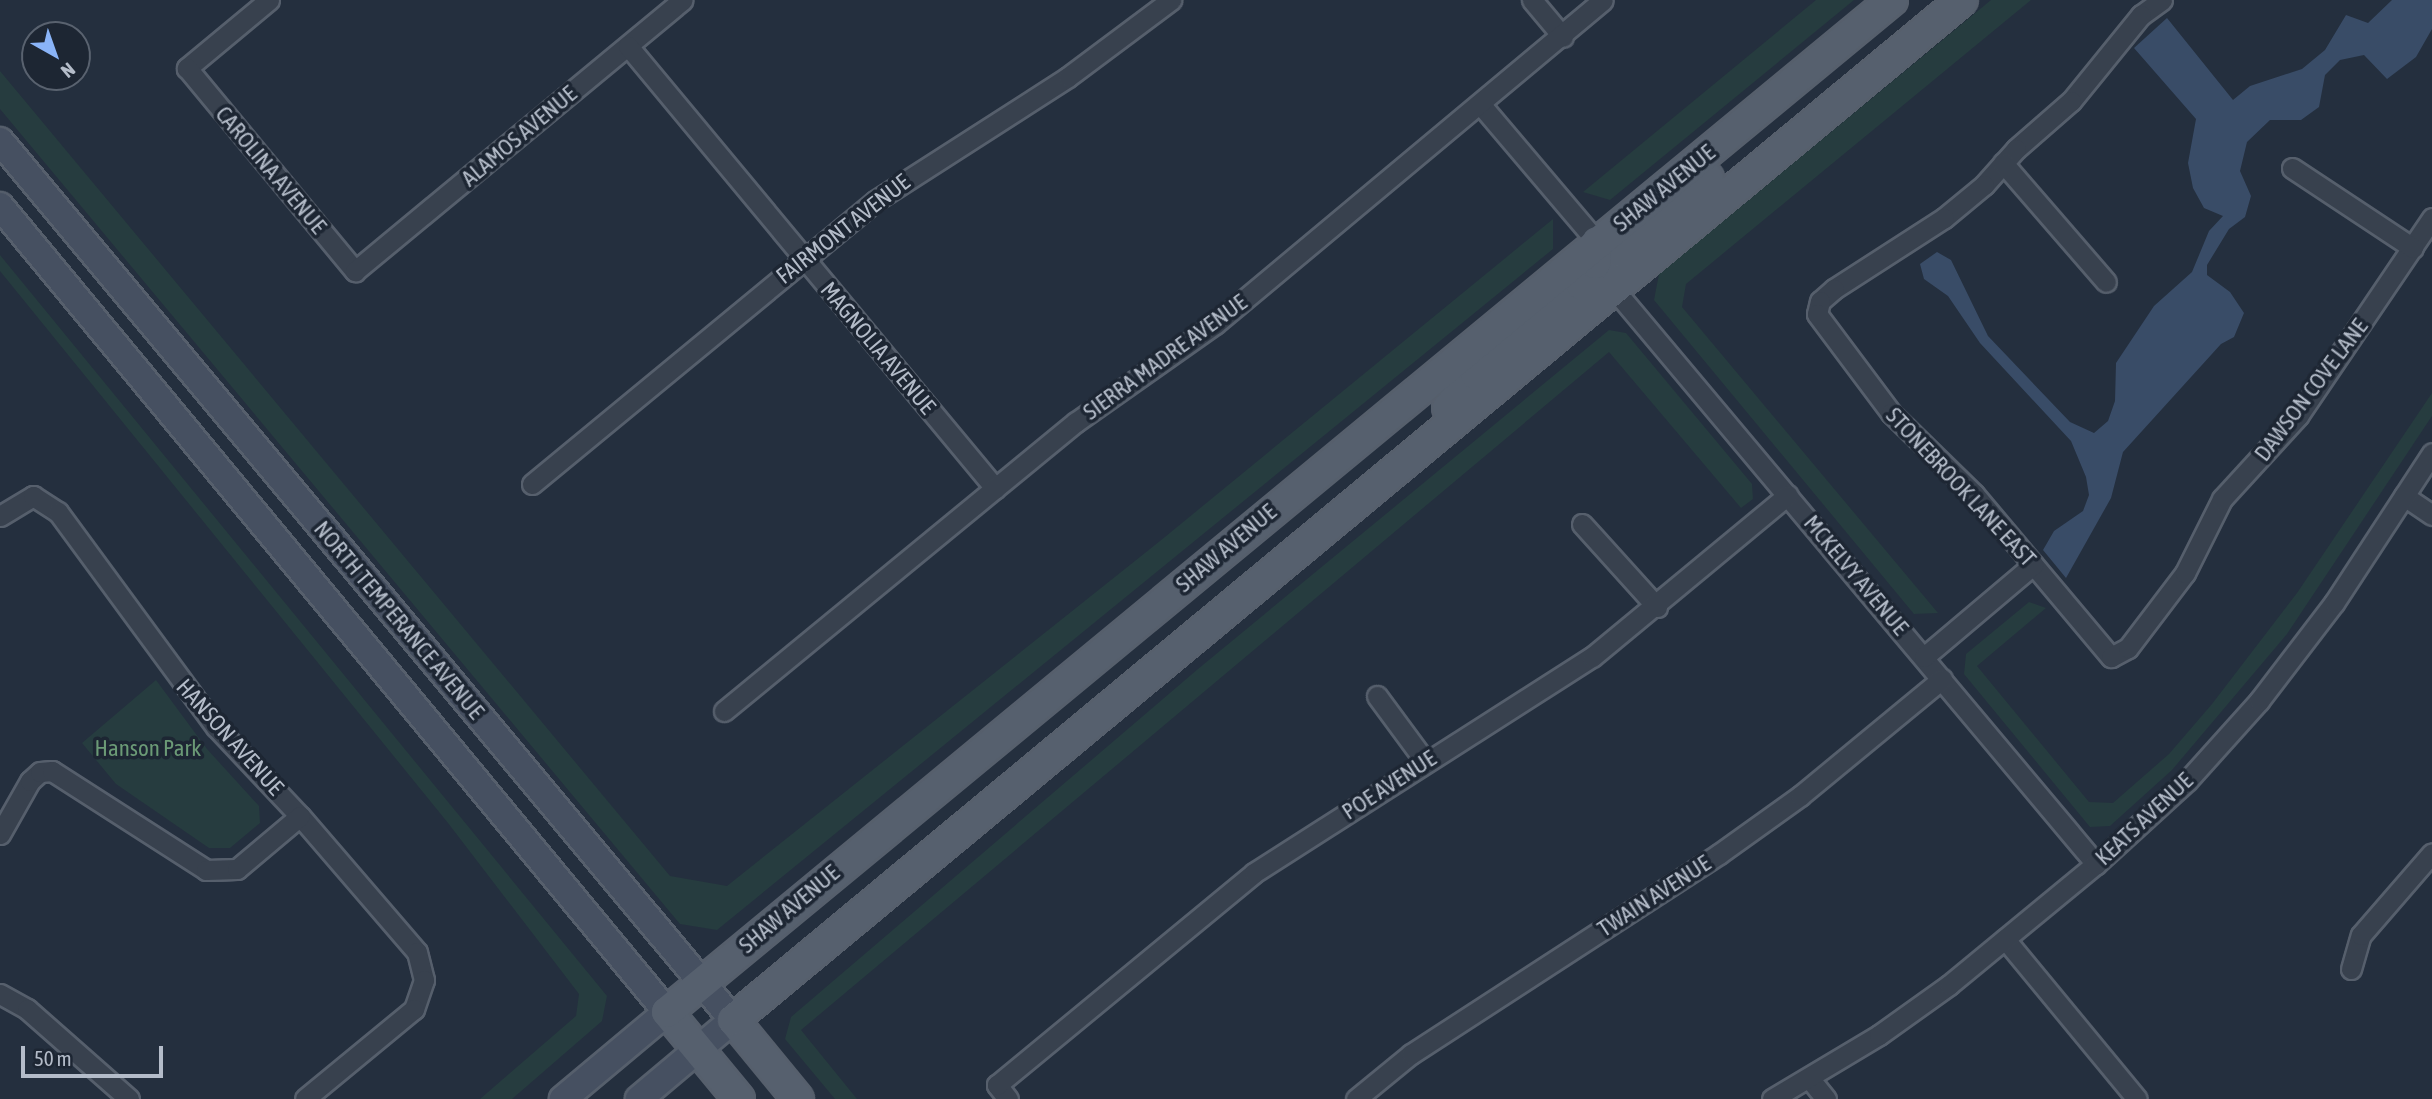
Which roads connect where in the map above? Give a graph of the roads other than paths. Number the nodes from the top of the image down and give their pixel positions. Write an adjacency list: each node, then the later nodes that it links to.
1 (269, 0): 22 (street, CAROLINA AVENUE)
2 (683, 0): 11 (street, ALAMOS AVENUE)
3 (1171, 0): 21 (street, FAIRMONT AVENUE)
4 (1532, 0): 10 (street)
5 (1603, 0): 10 (street, SIERRA MADRE AVENUE)
6 (1892, 0): 12 (main road, SHAW AVENUE)
7 (1962, 0): 24 (main road, SHAW AVENUE)
8 (2162, 0): 9 (street)
9 (2136, 8): 15 (street)
10 (1563, 37): 13 (street, SIERRA MADRE AVENUE)
11 (628, 46): 21 (street, MAGNOLIA AVENUE); 22 (street, ALAMOS AVENUE)
12 (1805, 72): 19 (main road, SHAW AVENUE); 24 (main road)
13 (1481, 105): 19 (street); 28 (street, SIERRA MADRE AVENUE)
14 (0, 141): 48 (main road, NORTH TEMPERANCE AVENUE)
15 (2003, 163): 23 (street); 34 (street, STONEBROOK LANE EAST)
16 (2292, 168): 20 (street)
17 (0, 206): 50 (main road, NORTH TEMPERANCE AVENUE)
18 (2432, 218): 20 (street, DAWSON COVE LANE)
19 (1597, 242): 26 (main road); 48 (main road, SHAW AVENUE)
20 (2413, 248): 37 (street, DAWSON COVE LANE)
21 (804, 258): 27 (street, FAIRMONT AVENUE); 28 (street, MAGNOLIA AVENUE)
22 (355, 271)
23 (2106, 282)
24 (1613, 288): 26 (main road, SHAW AVENUE); 29 (street, MCKELVY AVENUE)
25 (2432, 453): 30 (street, KEATS AVENUE)
26 (1406, 460): 51 (main road, SHAW AVENUE)
27 (532, 484)
28 (995, 488): 40 (street, SIERRA MADRE AVENUE)
29 (1788, 495): 35 (street, POE AVENUE); 36 (street, MCKELVY AVENUE)
30 (2404, 496): 31 (street); 45 (street, KEATS AVENUE)
31 (2432, 515)
32 (0, 516): 42 (street, HANSON AVENUE)
33 (1582, 524): 35 (street)
34 (2034, 565): 36 (street); 37 (street, STONEBROOK LANE EAST)
35 (1657, 607): 41 (street, POE AVENUE)
36 (1924, 657): 38 (street, MCKELVY AVENUE)
37 (2111, 657)
38 (1942, 679): 45 (street, MCKELVY AVENUE); 61 (street, TWAIN AVENUE)
39 (1377, 696): 41 (street)
40 (724, 711)
41 (1425, 761): 54 (street, POE AVENUE)
42 (300, 816): 43 (street); 56 (street, HANSON AVENUE)
43 (0, 834)
44 (2432, 853): 47 (street)
45 (2096, 864): 46 (street, KEATS AVENUE)
46 (2005, 939): 53 (street, KEATS AVENUE); 64 (street)
47 (2351, 969)
48 (701, 982): 50 (main road, SHAW AVENUE); 51 (main road, NORTH TEMPERANCE AVENUE)
49 (0, 994): 55 (street)
50 (667, 1012): 52 (main road, NORTH TEMPERANCE AVENUE); 57 (main road, SHAW AVENUE)
51 (733, 1020): 52 (main road, SHAW AVENUE); 60 (main road, NORTH TEMPERANCE AVENUE)
52 (698, 1049): 58 (main road, SHAW AVENUE); 59 (main road, NORTH TEMPERANCE AVENUE)
53 (1809, 1078): 62 (street, KEATS AVENUE); 63 (street)
54 (1002, 1092)
55 (129, 1099)
56 (305, 1099)
57 (563, 1099)
58 (639, 1099)
59 (740, 1099)
60 (798, 1099)
61 (1356, 1099)
62 (1772, 1099)
63 (1826, 1099)
64 (2137, 1099)

